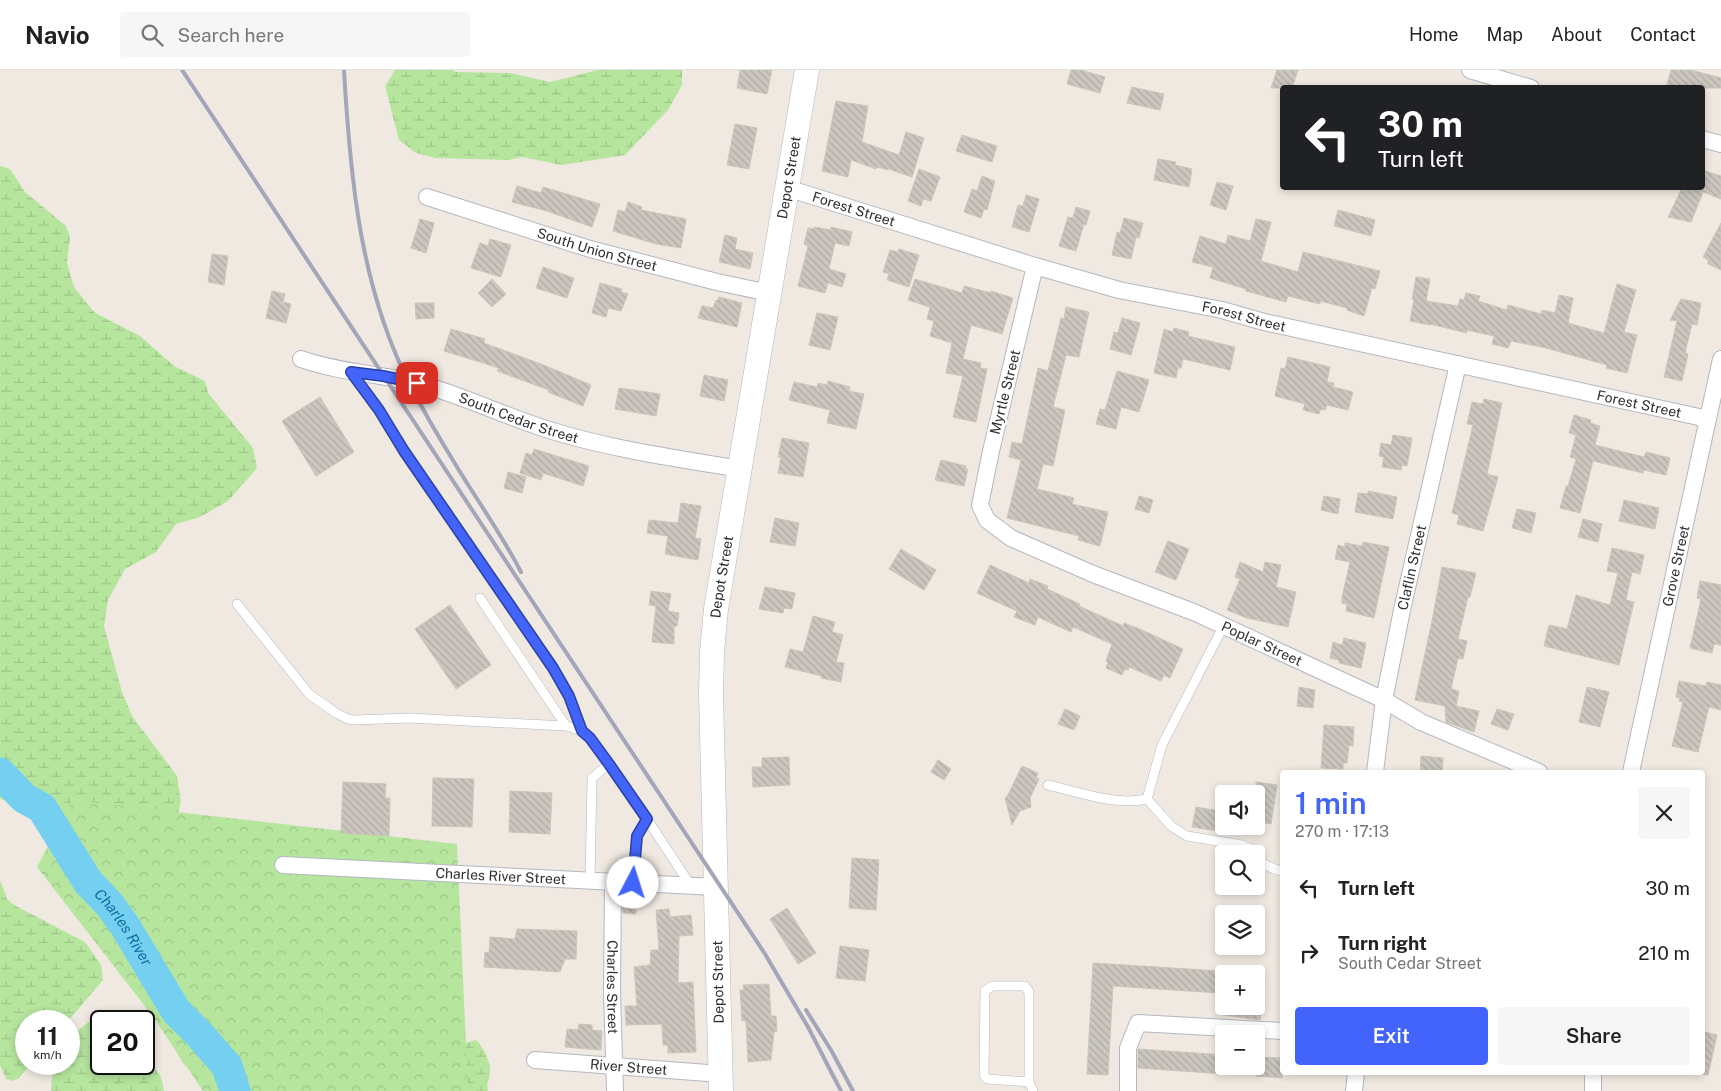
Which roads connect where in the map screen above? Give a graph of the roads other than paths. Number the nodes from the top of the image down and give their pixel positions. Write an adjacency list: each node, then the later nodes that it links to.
1 (807, 70): 6 (main road, Depot Street)
2 (1470, 70): 3 (street)
3 (1521, 85)
4 (1705, 139): 5 (street)
5 (1721, 144)
6 (787, 188): 8 (street, Forest Street); 9 (main road, Depot Street)
7 (427, 197): 9 (street, South Union Street)
8 (1035, 266): 12 (street, Forest Street); 16 (street, Myrtle Street)
9 (769, 293): 15 (main road, Depot Street)
10 (301, 359): 13 (street, South Cedar Street)
11 (1721, 359): 14 (street, Grove Street)
12 (1458, 364): 14 (street, Forest Street); 20 (street, Claflin Street)
13 (351, 372): 15 (street, South Cedar Street); 22 (lane)
14 (1713, 413): 26 (street, Grove Street)
15 (740, 469): 38 (main road, Depot Street)
16 (986, 517): 19 (street, Poplar Street)
17 (480, 598): 21 (lane)
18 (237, 604): 21 (lane)
19 (1224, 626): 20 (street, Poplar Street); 28 (lane)
20 (1384, 700): 24 (street, Claflin Street); 25 (street, Poplar Street)
21 (566, 726): 22 (lane)
22 (582, 731): 23 (lane)
23 (609, 764): 29 (lane); 34 (lane)
24 (1375, 770)
25 (1534, 770)
26 (1630, 770)
27 (1048, 785): 28 (lane)
28 (1147, 799): 30 (lane)
29 (647, 819): 36 (lane); 37 (lane)
30 (1242, 845)
31 (1265, 864): 33 (lane)
32 (283, 865): 34 (street, Charles River Street)
33 (1280, 870)
34 (590, 881): 35 (street, Charles River Street)
35 (613, 882): 36 (street, Charles River Street); 41 (street, Charles Street)
36 (633, 883): 37 (street, Charles River Street)
37 (691, 886): 38 (street, Charles River Street)
38 (716, 888): 44 (main road, Depot Street)
39 (1280, 1031): 47 (street)
40 (536, 1060): 41 (street, River Street)
41 (614, 1066): 44 (street, River Street); 46 (street, Charles Street)
42 (1356, 1075): 48 (street)
43 (1593, 1075): 49 (street)
44 (721, 1082)
45 (1031, 1087): 45 (lane)
46 (614, 1091)
47 (1128, 1091)
48 (1354, 1091)
49 (1592, 1091)

